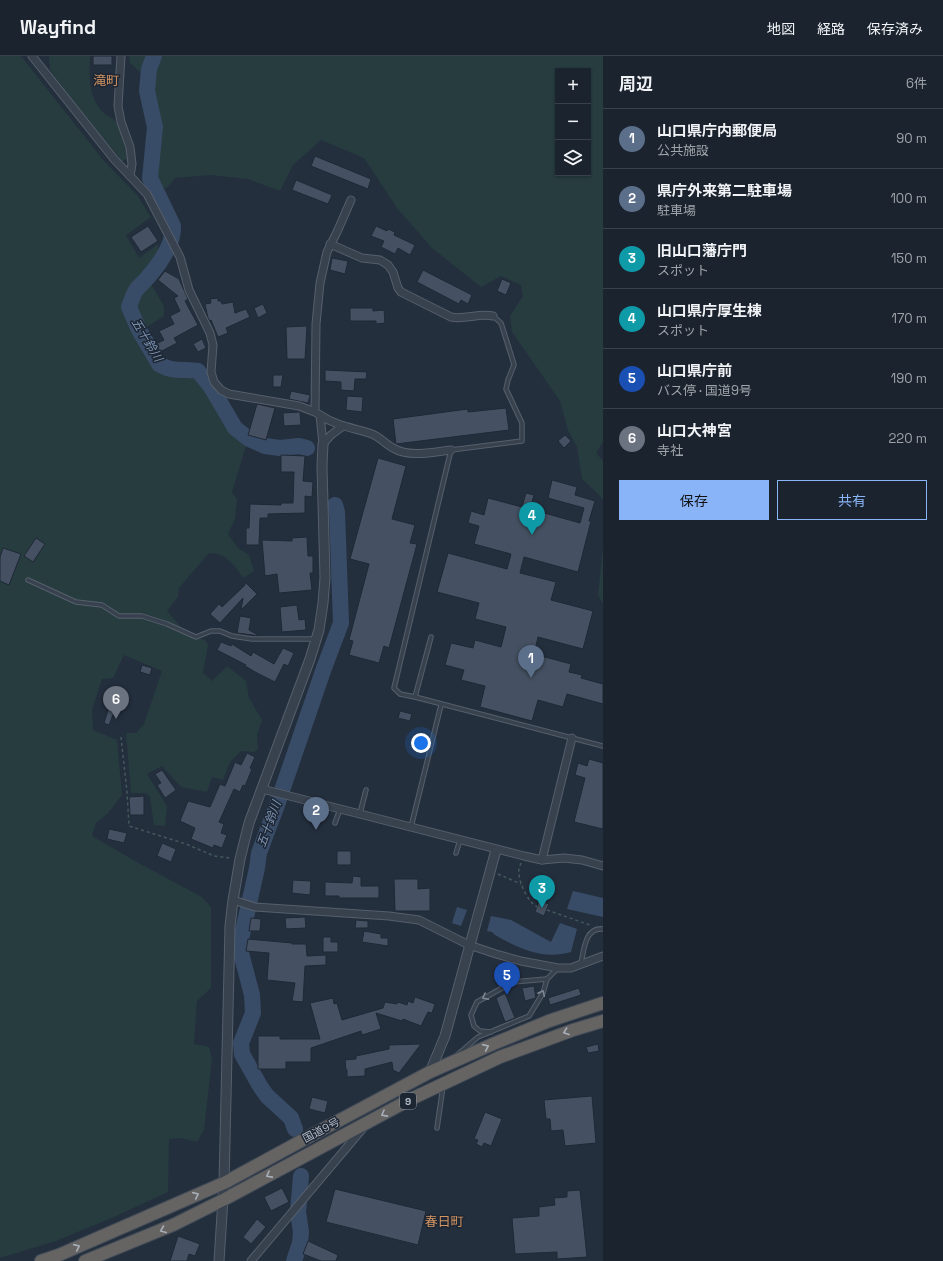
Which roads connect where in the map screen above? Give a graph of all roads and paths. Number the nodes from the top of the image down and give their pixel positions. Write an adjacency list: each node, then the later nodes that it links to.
1 (32, 56): 3 (street)
2 (120, 56): 3 (street)
3 (130, 176): 7 (street)
4 (351, 200): 5 (street)
5 (330, 244): 6 (street); 7 (street)
6 (492, 316): 10 (lane)
7 (317, 413): 8 (street); 9 (street)
8 (343, 426): 9 (street); 10 (street)
9 (323, 444): 13 (street)
10 (451, 450): 14 (lane)
11 (28, 580): 13 (lane)
12 (431, 637): 14 (lane)
13 (316, 640): 19 (street)
14 (415, 697): 15 (lane)
15 (442, 705): 17 (lane); 24 (lane)
16 (121, 737): 29 (path)
17 (572, 738): 18 (lane); 30 (street)
18 (603, 746)
19 (262, 789): 21 (street); 29 (street)
20 (366, 790): 22 (lane)
21 (340, 809): 22 (street); 23 (lane)
22 (360, 814): 24 (street)
23 (335, 823)
24 (411, 827): 25 (street)
25 (460, 840): 26 (street); 27 (lane)
26 (496, 850): 28 (street); 32 (street)
27 (456, 853)
28 (524, 856): 30 (street); 33 (path)
29 (240, 859): 34 (street)
30 (542, 860): 31 (street)
31 (603, 866)
32 (491, 871): 33 (path); 39 (street)
33 (521, 884): 35 (path)
34 (237, 902): 39 (street); 52 (street)
35 (537, 907)
36 (546, 910): 37 (path)
37 (597, 928): 38 (lane); 41 (lane)
38 (603, 929)
39 (469, 945): 42 (street); 48 (street)
40 (603, 956): 41 (street)
41 (581, 963): 42 (street)
42 (558, 968): 43 (lane)
43 (547, 979): 46 (lane, one-way to 43); 46 (lane, one-way to 46)
44 (603, 1003): 47 (highway, 国道9号 / 9, one-way to 44)
45 (603, 1021): 49 (highway, 国道9号 / 9, one-way to 49)
46 (492, 1032): 47 (lane)
47 (450, 1063): 48 (highway, 国道9号 / 9)
48 (430, 1072): 52 (highway, 国道9号 / 9)
49 (444, 1083): 50 (highway, 国道9号 / 9, one-way to 50); 51 (lane)
50 (366, 1124): 53 (highway, 国道9号 / 9, one-way to 53); 57 (street)
51 (437, 1128)
52 (224, 1183): 53 (street); 54 (highway, 国道9号 / 9, one-way to 52)
53 (223, 1200): 55 (highway, 国道9号 / 9, one-way to 55); 56 (street)
54 (41, 1261)
55 (85, 1261)
56 (219, 1261)
57 (251, 1261)

